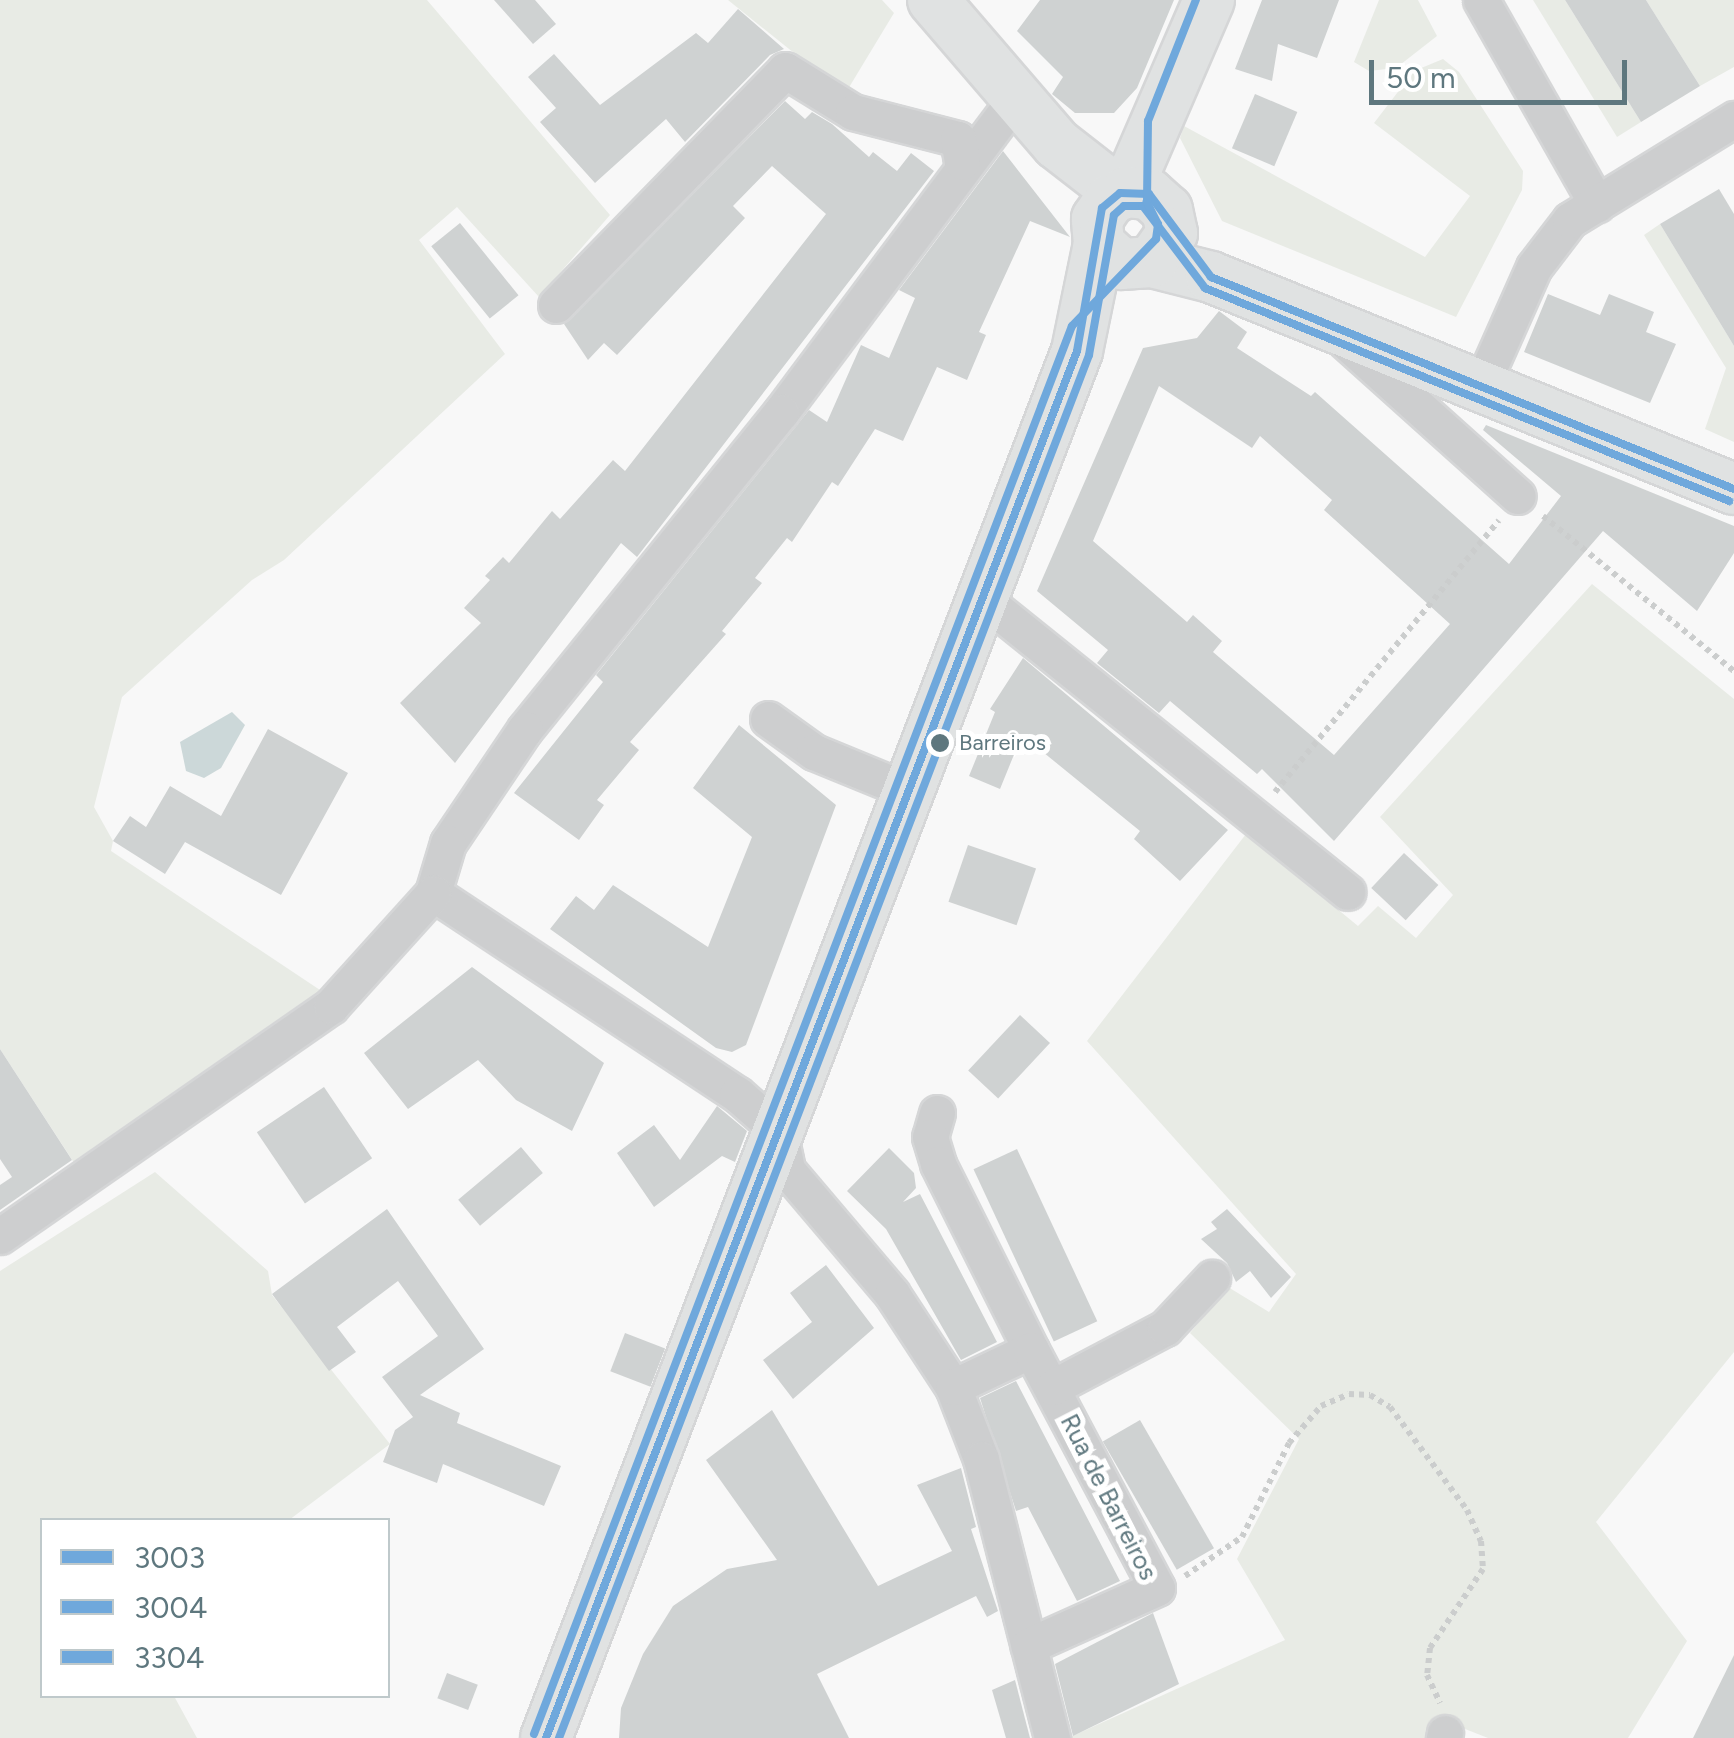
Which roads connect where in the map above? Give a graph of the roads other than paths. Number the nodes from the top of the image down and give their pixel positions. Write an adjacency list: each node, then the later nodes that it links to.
1 (932, 0): 4 (main road)
2 (1208, 0): 6 (main road)
3 (1481, 0): 9 (street)
4 (1016, 98): 7 (main road); 8 (street)
5 (1734, 119): 9 (street)
6 (1160, 124): 7 (main road); 10 (main road)
7 (1057, 144): 10 (main road)
8 (962, 162): 11 (street); 20 (street)
9 (1596, 204): 13 (street)
10 (1133, 225): 12 (main road); 16 (main road)
11 (556, 305)
12 (1326, 324): 13 (main road); 15 (street)
13 (1481, 386): 14 (main road)
14 (1734, 489)
15 (1518, 496)
16 (982, 598): 18 (main road); 19 (street)
17 (768, 719): 18 (street)
18 (908, 790): 22 (main road)
19 (1348, 892)
20 (433, 893): 22 (street); 23 (street)
21 (937, 1113): 25 (street, Rua de Barreiros)
22 (779, 1131): 26 (street); 29 (main road)
23 (0, 1236)
24 (1212, 1278): 27 (street, Rua de Barreiros)
25 (1031, 1350): 26 (street); 27 (street, Rua de Barreiros)
26 (953, 1387): 28 (street)
27 (1053, 1388): 28 (street, Rua de Barreiros)
28 (1028, 1646): 30 (street)
29 (546, 1738)
30 (1052, 1738)

